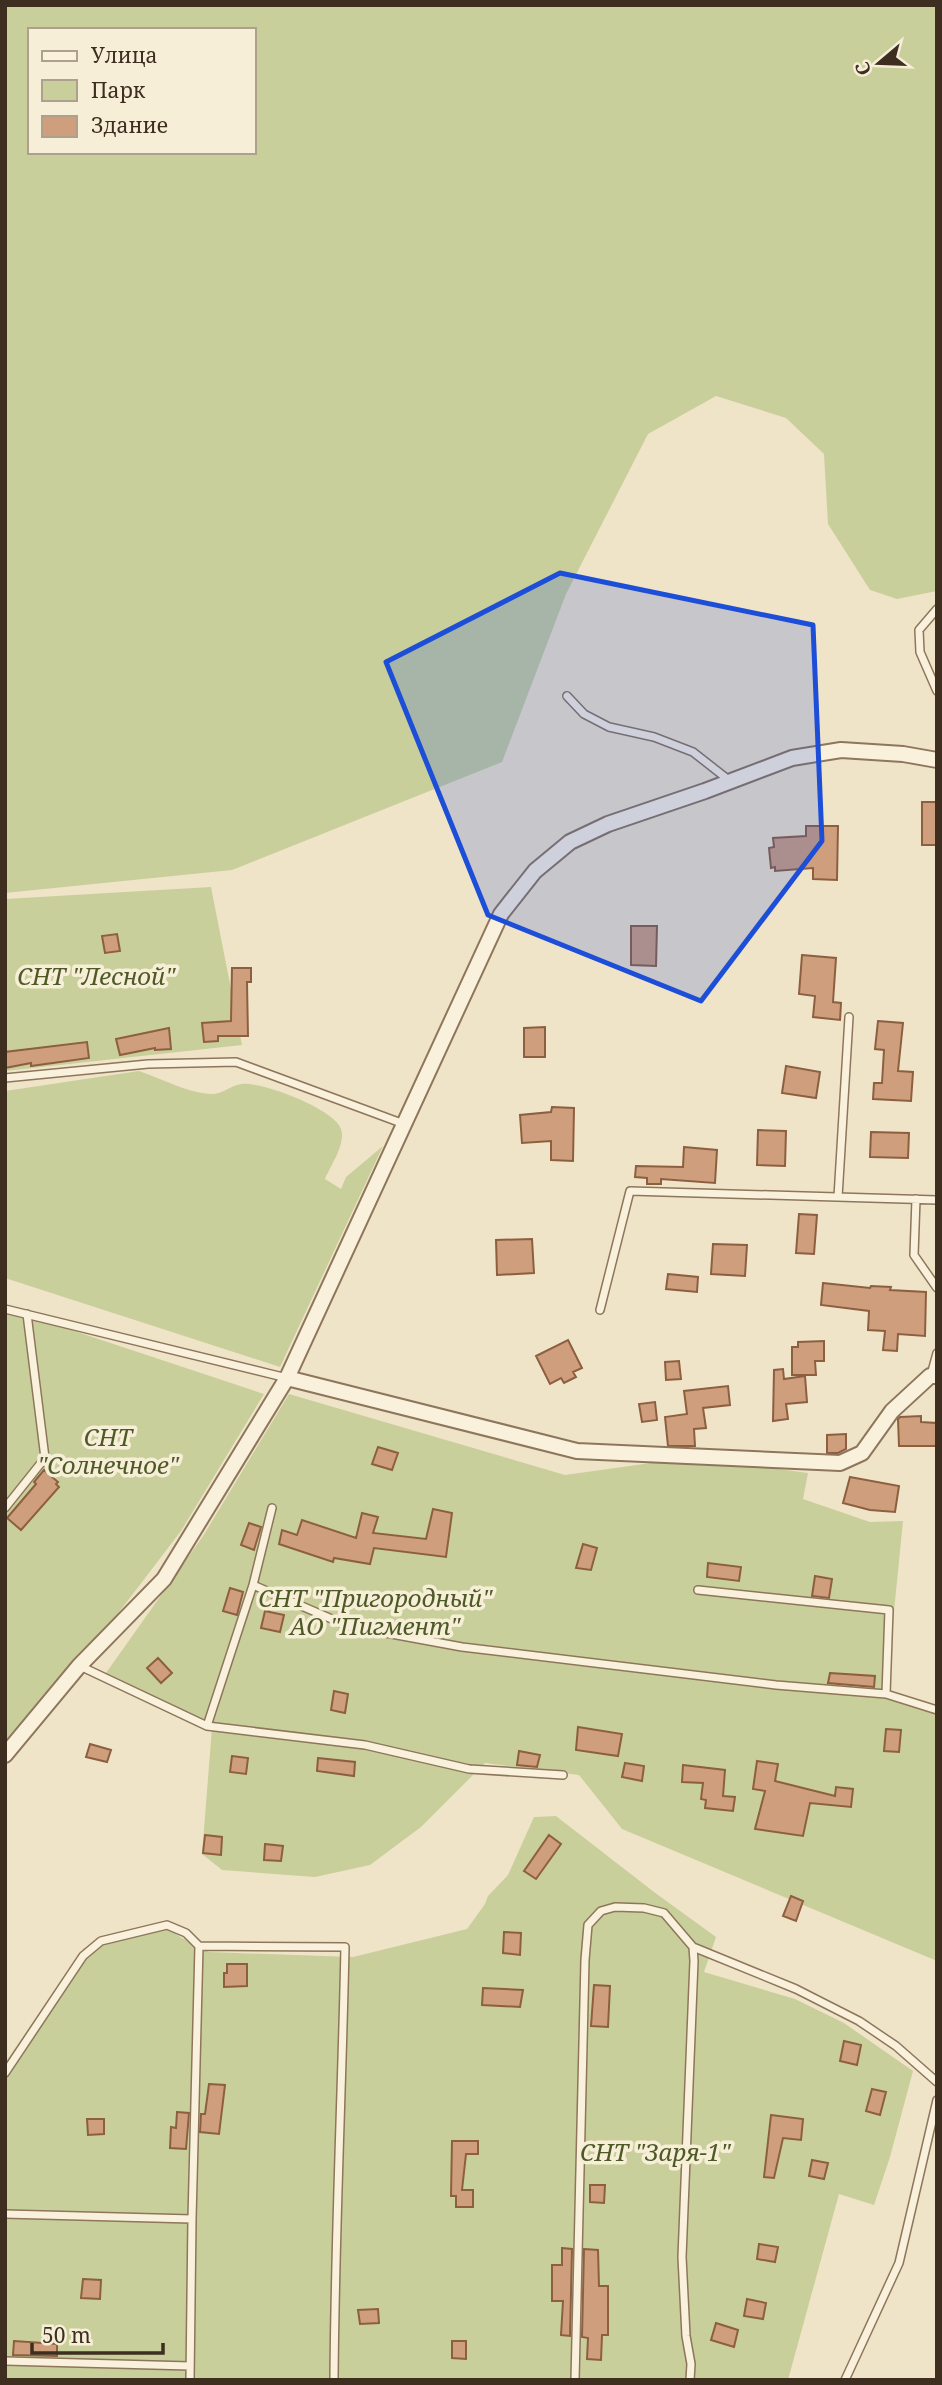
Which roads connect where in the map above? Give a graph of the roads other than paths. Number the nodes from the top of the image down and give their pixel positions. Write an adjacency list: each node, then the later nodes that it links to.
1 (937, 610): 2 (lane)
2 (937, 691)
3 (567, 696): 5 (lane)
4 (937, 760): 5 (street)
5 (730, 781): 8 (street)
6 (849, 1017): 9 (lane)
7 (5, 1077): 8 (lane)
8 (404, 1124): 18 (street)
9 (838, 1197): 10 (lane); 14 (lane)
10 (916, 1199): 11 (lane); 12 (lane)
11 (937, 1200)
12 (937, 1288)
13 (5, 1309): 15 (lane)
14 (600, 1310)
15 (27, 1314): 18 (lane); 19 (lane)
16 (937, 1353): 17 (lane)
17 (934, 1376): 18 (street)
18 (287, 1378): 23 (street)
19 (5, 1508)
20 (272, 1508): 21 (lane)
21 (253, 1586): 24 (lane); 26 (lane)
22 (698, 1590): 24 (lane)
23 (79, 1666): 26 (lane); 27 (street)
24 (886, 1694): 25 (lane)
25 (937, 1710)
26 (208, 1726): 28 (lane)
27 (5, 1755)
28 (563, 1775)
29 (200, 1946): 31 (lane); 35 (lane); 39 (lane)
30 (693, 1947): 32 (lane); 40 (lane); 41 (lane)
31 (5, 2073)
32 (937, 2082)
33 (937, 2100): 42 (lane)
34 (5, 2214): 35 (lane)
35 (192, 2219): 37 (lane)
36 (5, 2361): 37 (lane)
37 (190, 2366): 38 (lane)
38 (190, 2380)
39 (334, 2380)
40 (575, 2380)
41 (690, 2380)
42 (845, 2380)

